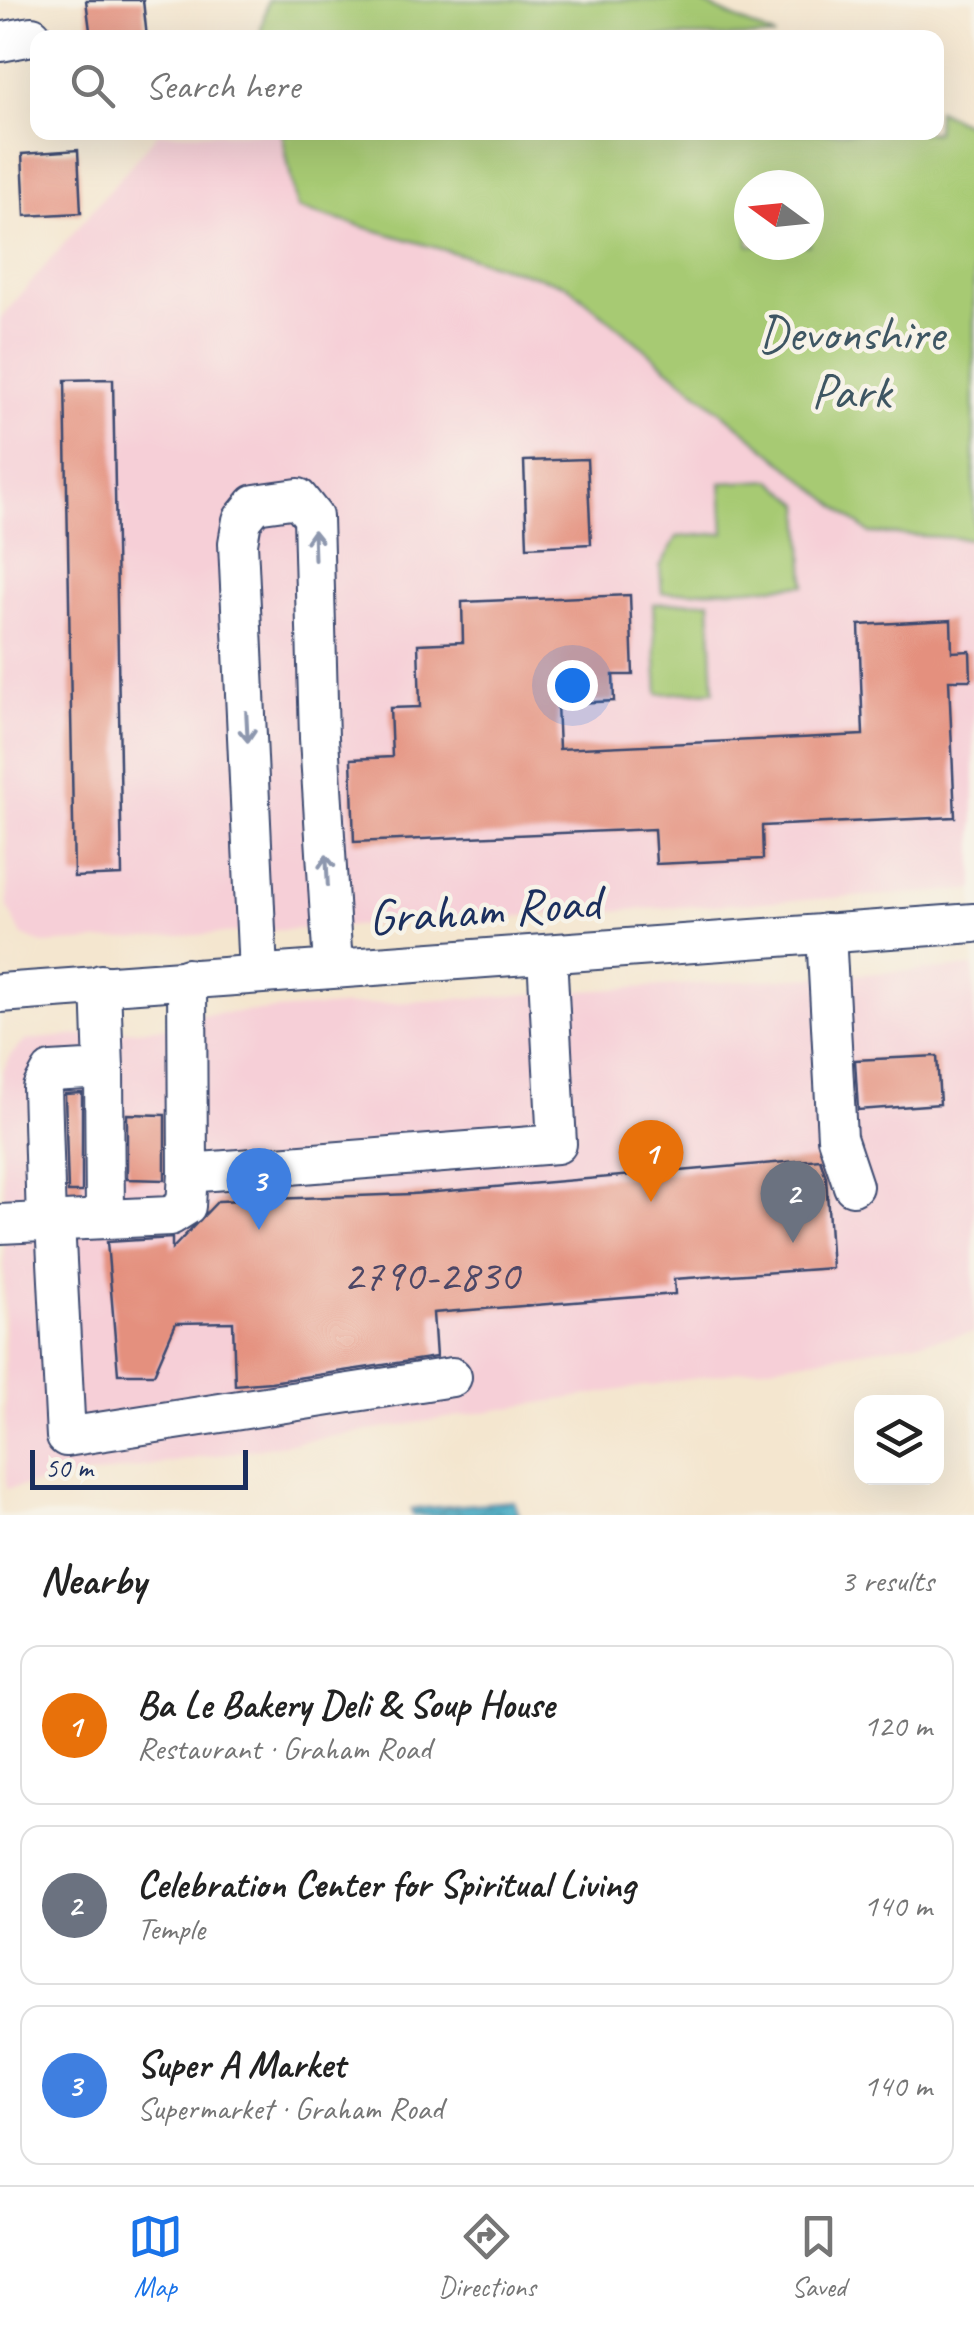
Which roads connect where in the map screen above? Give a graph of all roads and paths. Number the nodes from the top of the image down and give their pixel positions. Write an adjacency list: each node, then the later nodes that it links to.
1 (974, 923): 2 (street, Graham Road)
2 (826, 933): 3 (street, Graham Road); 11 (street)
3 (548, 955): 4 (street, Graham Road); 10 (street)
4 (333, 968): 5 (street, Graham Road); 5 (street, one-way to 5)
5 (258, 973): 6 (street, Graham Road)
6 (187, 978): 7 (street, Graham Road); 10 (street)
7 (101, 984): 8 (street, Graham Road); 9 (street)
8 (0, 993)
9 (104, 1069): 12 (street); 13 (street)
10 (188, 1173): 12 (street)
11 (853, 1186)
12 (105, 1219): 13 (street)
13 (50, 1222): 14 (street); 15 (street)
14 (0, 1224)
15 (452, 1377)

